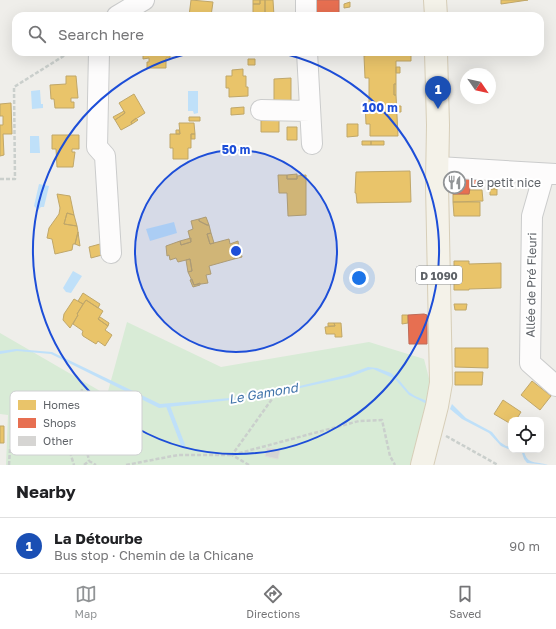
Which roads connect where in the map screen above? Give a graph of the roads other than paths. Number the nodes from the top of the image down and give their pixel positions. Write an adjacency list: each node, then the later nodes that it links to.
1 (144, 0): 4 (street)
2 (306, 0): 5 (street)
3 (435, 0): 6 (main road)
4 (124, 12)
5 (306, 12)
6 (436, 12)
7 (99, 56): 15 (street)
8 (307, 56): 11 (street)
9 (436, 56): 13 (main road, D 1090)
10 (261, 110): 11 (street)
11 (310, 111): 12 (street)
12 (312, 144)
13 (438, 167): 14 (street); 17 (main road, D 1090)
14 (550, 174): 16 (street, Allée de Pré Fleuri)
15 (111, 253)
16 (556, 386)
17 (422, 465)

